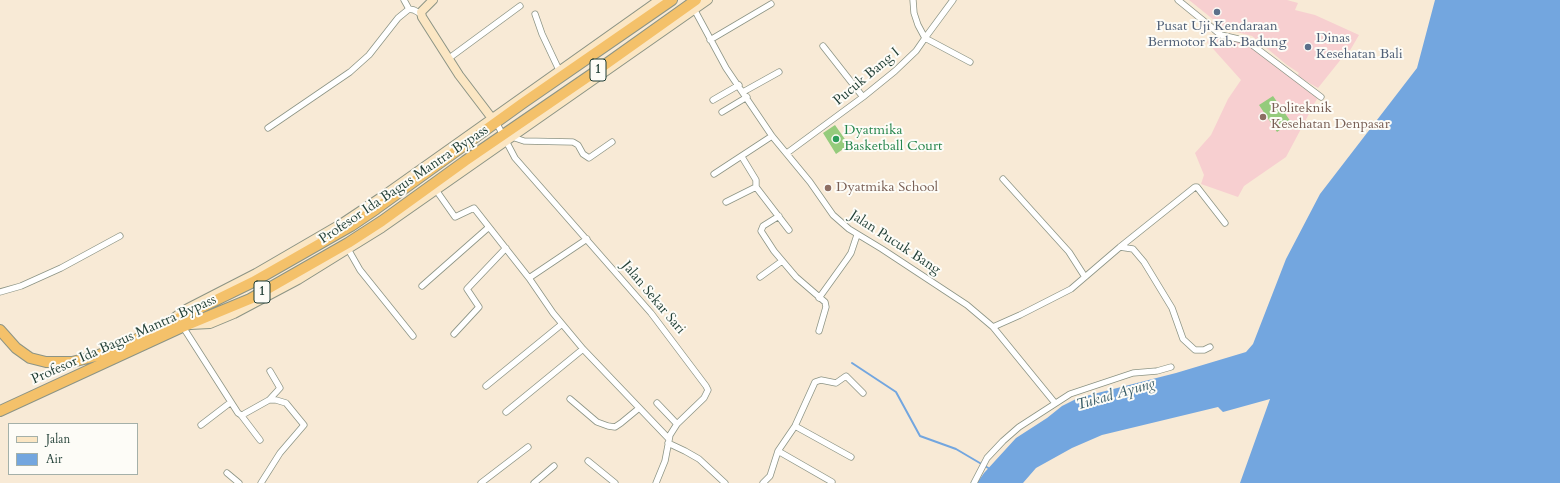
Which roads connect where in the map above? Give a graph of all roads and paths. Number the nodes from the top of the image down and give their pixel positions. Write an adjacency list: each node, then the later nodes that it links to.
1 (404, 0): 12 (street)
2 (433, 0): 13 (street)
3 (659, 0): 15 (street)
4 (672, 0): 15 (highway, Profesor Ida Bagus Mantra Bypass / 1)
5 (708, 0): 9 (street)
6 (913, 0): 16 (street)
7 (953, 0): 16 (street, Pucuk Bang I)
8 (1178, 0): 25 (street)
9 (694, 4): 17 (street, Jalan Pucuk Bang); 32 (highway, Profesor Ida Bagus Mantra Bypass / 1)
10 (771, 4): 17 (street)
11 (520, 6): 19 (street)
12 (409, 9): 13 (street); 30 (street)
13 (421, 14): 19 (street)
14 (535, 14): 21 (street)
15 (628, 26): 21 (street); 29 (highway, Profesor Ida Bagus Mantra Bypass / 1)
16 (925, 38): 20 (street); 26 (street, Pucuk Bang I)
17 (710, 40): 23 (street, Jalan Pucuk Bang)
18 (823, 46): 26 (street)
19 (448, 58): 29 (street)
20 (970, 62)
21 (559, 70): 29 (street)
22 (779, 72): 24 (street)
23 (738, 85): 24 (street, Jalan Pucuk Bang); 27 (street)
24 (745, 94): 28 (street); 31 (street, Jalan Pucuk Bang)
25 (1321, 97)
26 (863, 98): 34 (street, Pucuk Bang I)
27 (713, 100)
28 (722, 112)
29 (494, 120): 32 (street, Jalan Sekar Sari); 58 (highway, Profesor Ida Bagus Mantra Bypass / 1)
30 (268, 128)
31 (772, 136): 34 (street, Jalan Pucuk Bang); 35 (street)
32 (507, 137): 33 (street); 39 (street); 47 (street, Jalan Sekar Sari); 60 (highway, Profesor Ida Bagus Mantra Bypass / 1)
33 (612, 142)
34 (787, 153): 45 (street, Jalan Pucuk Bang)
35 (742, 157): 36 (street); 38 (street)
36 (714, 174)
37 (1003, 179): 53 (street)
38 (756, 187): 40 (street); 41 (street)
39 (436, 190): 43 (street); 50 (street)
40 (726, 202)
41 (779, 216): 44 (street); 51 (street)
42 (1225, 223): 48 (street)
43 (489, 227): 49 (street); 55 (street)
44 (789, 230)
45 (857, 234): 57 (street); 61 (street, Jalan Pucuk Bang)
46 (120, 236): 56 (street)
47 (587, 239): 54 (street); 81 (street, Jalan Sekar Sari)
48 (1120, 247): 53 (street); 66 (street)
49 (506, 248): 54 (street); 64 (street)
50 (348, 250): 60 (street); 65 (street)
51 (782, 261): 52 (street); 57 (street)
52 (760, 277)
53 (1085, 277): 61 (street)
54 (529, 278): 59 (street)
55 (422, 286)
56 (0, 292)
57 (819, 298): 63 (street)
58 (170, 323): 60 (highway); 62 (highway, Profesor Ida Bagus Mantra Bypass / 1)
59 (562, 324): 67 (street); 70 (street)
60 (187, 326): 74 (street); 78 (highway, Profesor Ida Bagus Mantra Bypass / 1)
61 (993, 327): 76 (street, Jalan Pucuk Bang)
62 (0, 330)
63 (819, 331)
64 (454, 334)
65 (413, 336)
66 (1210, 348)
67 (582, 349): 77 (street); 79 (street)
68 (1171, 367): 76 (street)
69 (270, 371): 73 (street)
70 (486, 386)
71 (863, 393): 83 (street)
72 (570, 399): 77 (street)
73 (269, 400): 80 (street); 95 (street)
74 (231, 402): 80 (street); 82 (street)
75 (657, 403): 81 (street)
76 (1056, 403): 101 (street)
77 (638, 409): 85 (street)
78 (0, 411)
79 (506, 412)
80 (241, 415): 84 (street)
81 (677, 424): 85 (street, Jalan Sekar Sari)
82 (201, 425)
83 (795, 426): 87 (street); 88 (street)
84 (260, 440)
85 (668, 441): 98 (street, Jalan Sekar Sari); 99 (street)
86 (528, 447): 96 (street)
87 (778, 451): 93 (street); 100 (street)
88 (851, 457)
89 (588, 461): 97 (street)
90 (554, 466): 92 (street)
91 (227, 473): 94 (street)
92 (536, 482)
93 (832, 482)
94 (239, 483)
95 (261, 483)
96 (481, 483)
97 (615, 483)
98 (656, 483)
99 (725, 483)
100 (764, 483)
101 (974, 483)

